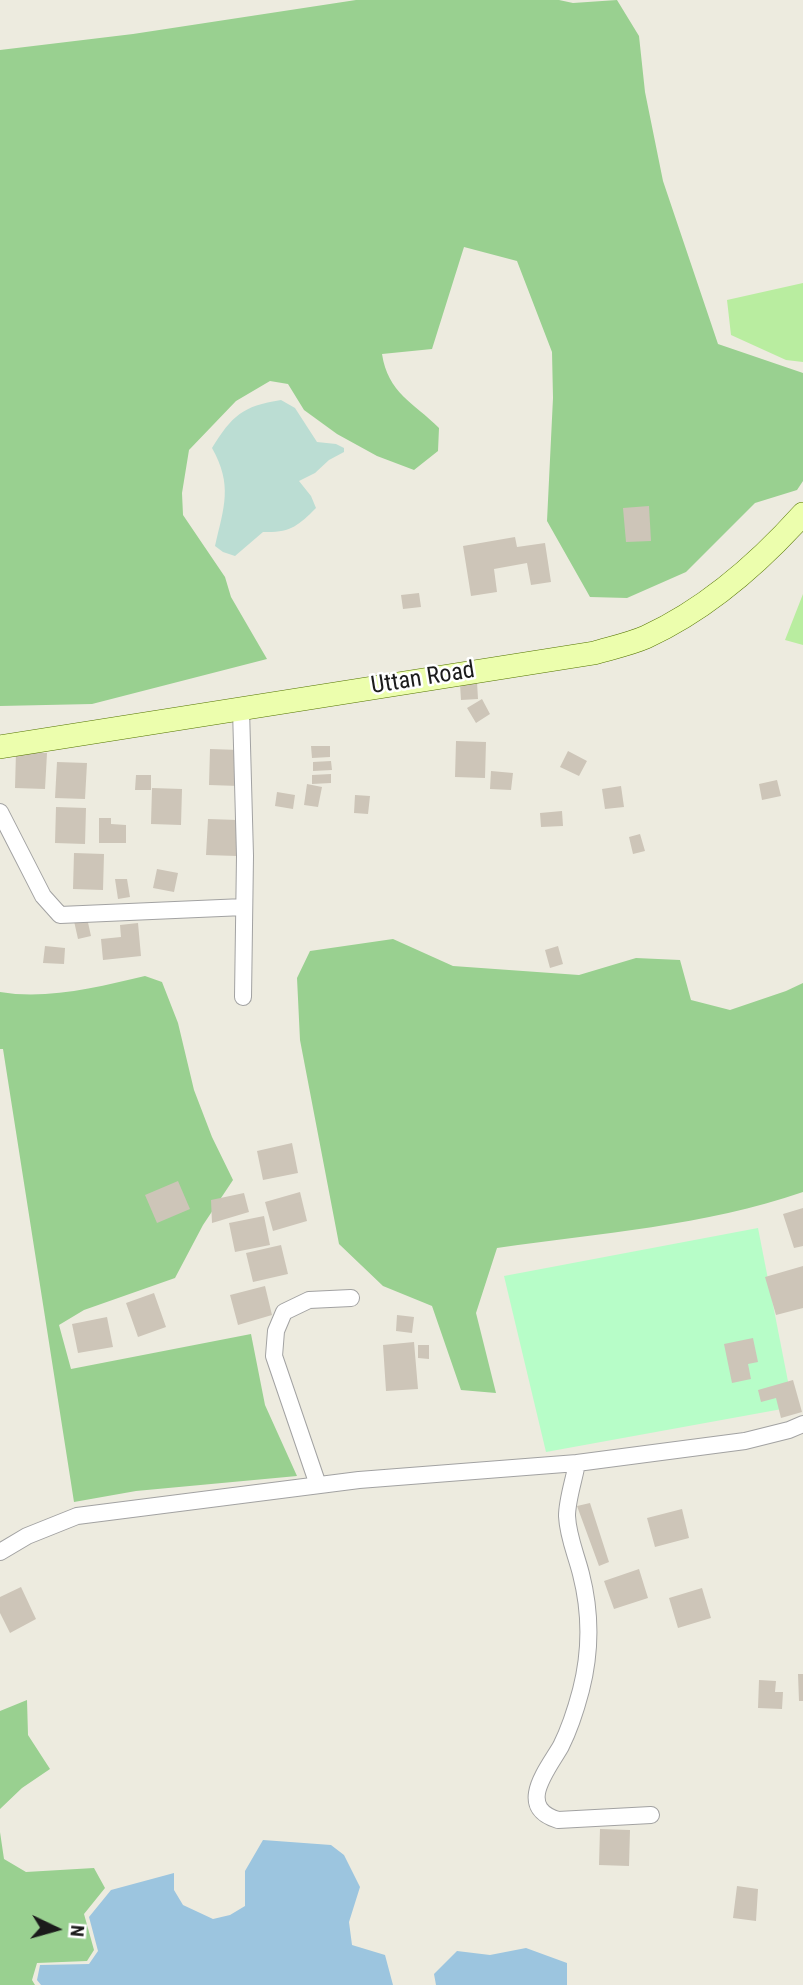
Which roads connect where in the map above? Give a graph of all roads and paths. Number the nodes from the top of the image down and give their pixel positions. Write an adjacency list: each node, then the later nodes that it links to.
1 (803, 514): 2 (main road, Uttan Road)
2 (241, 709): 3 (main road, Uttan Road); 5 (street)
3 (0, 747)
4 (0, 812): 5 (street)
5 (244, 907): 6 (street)
6 (243, 997)
7 (351, 1298): 10 (street)
8 (803, 1424): 9 (street)
9 (577, 1463): 10 (street); 12 (street)
10 (318, 1485): 11 (street)
11 (0, 1552)
12 (651, 1815)

